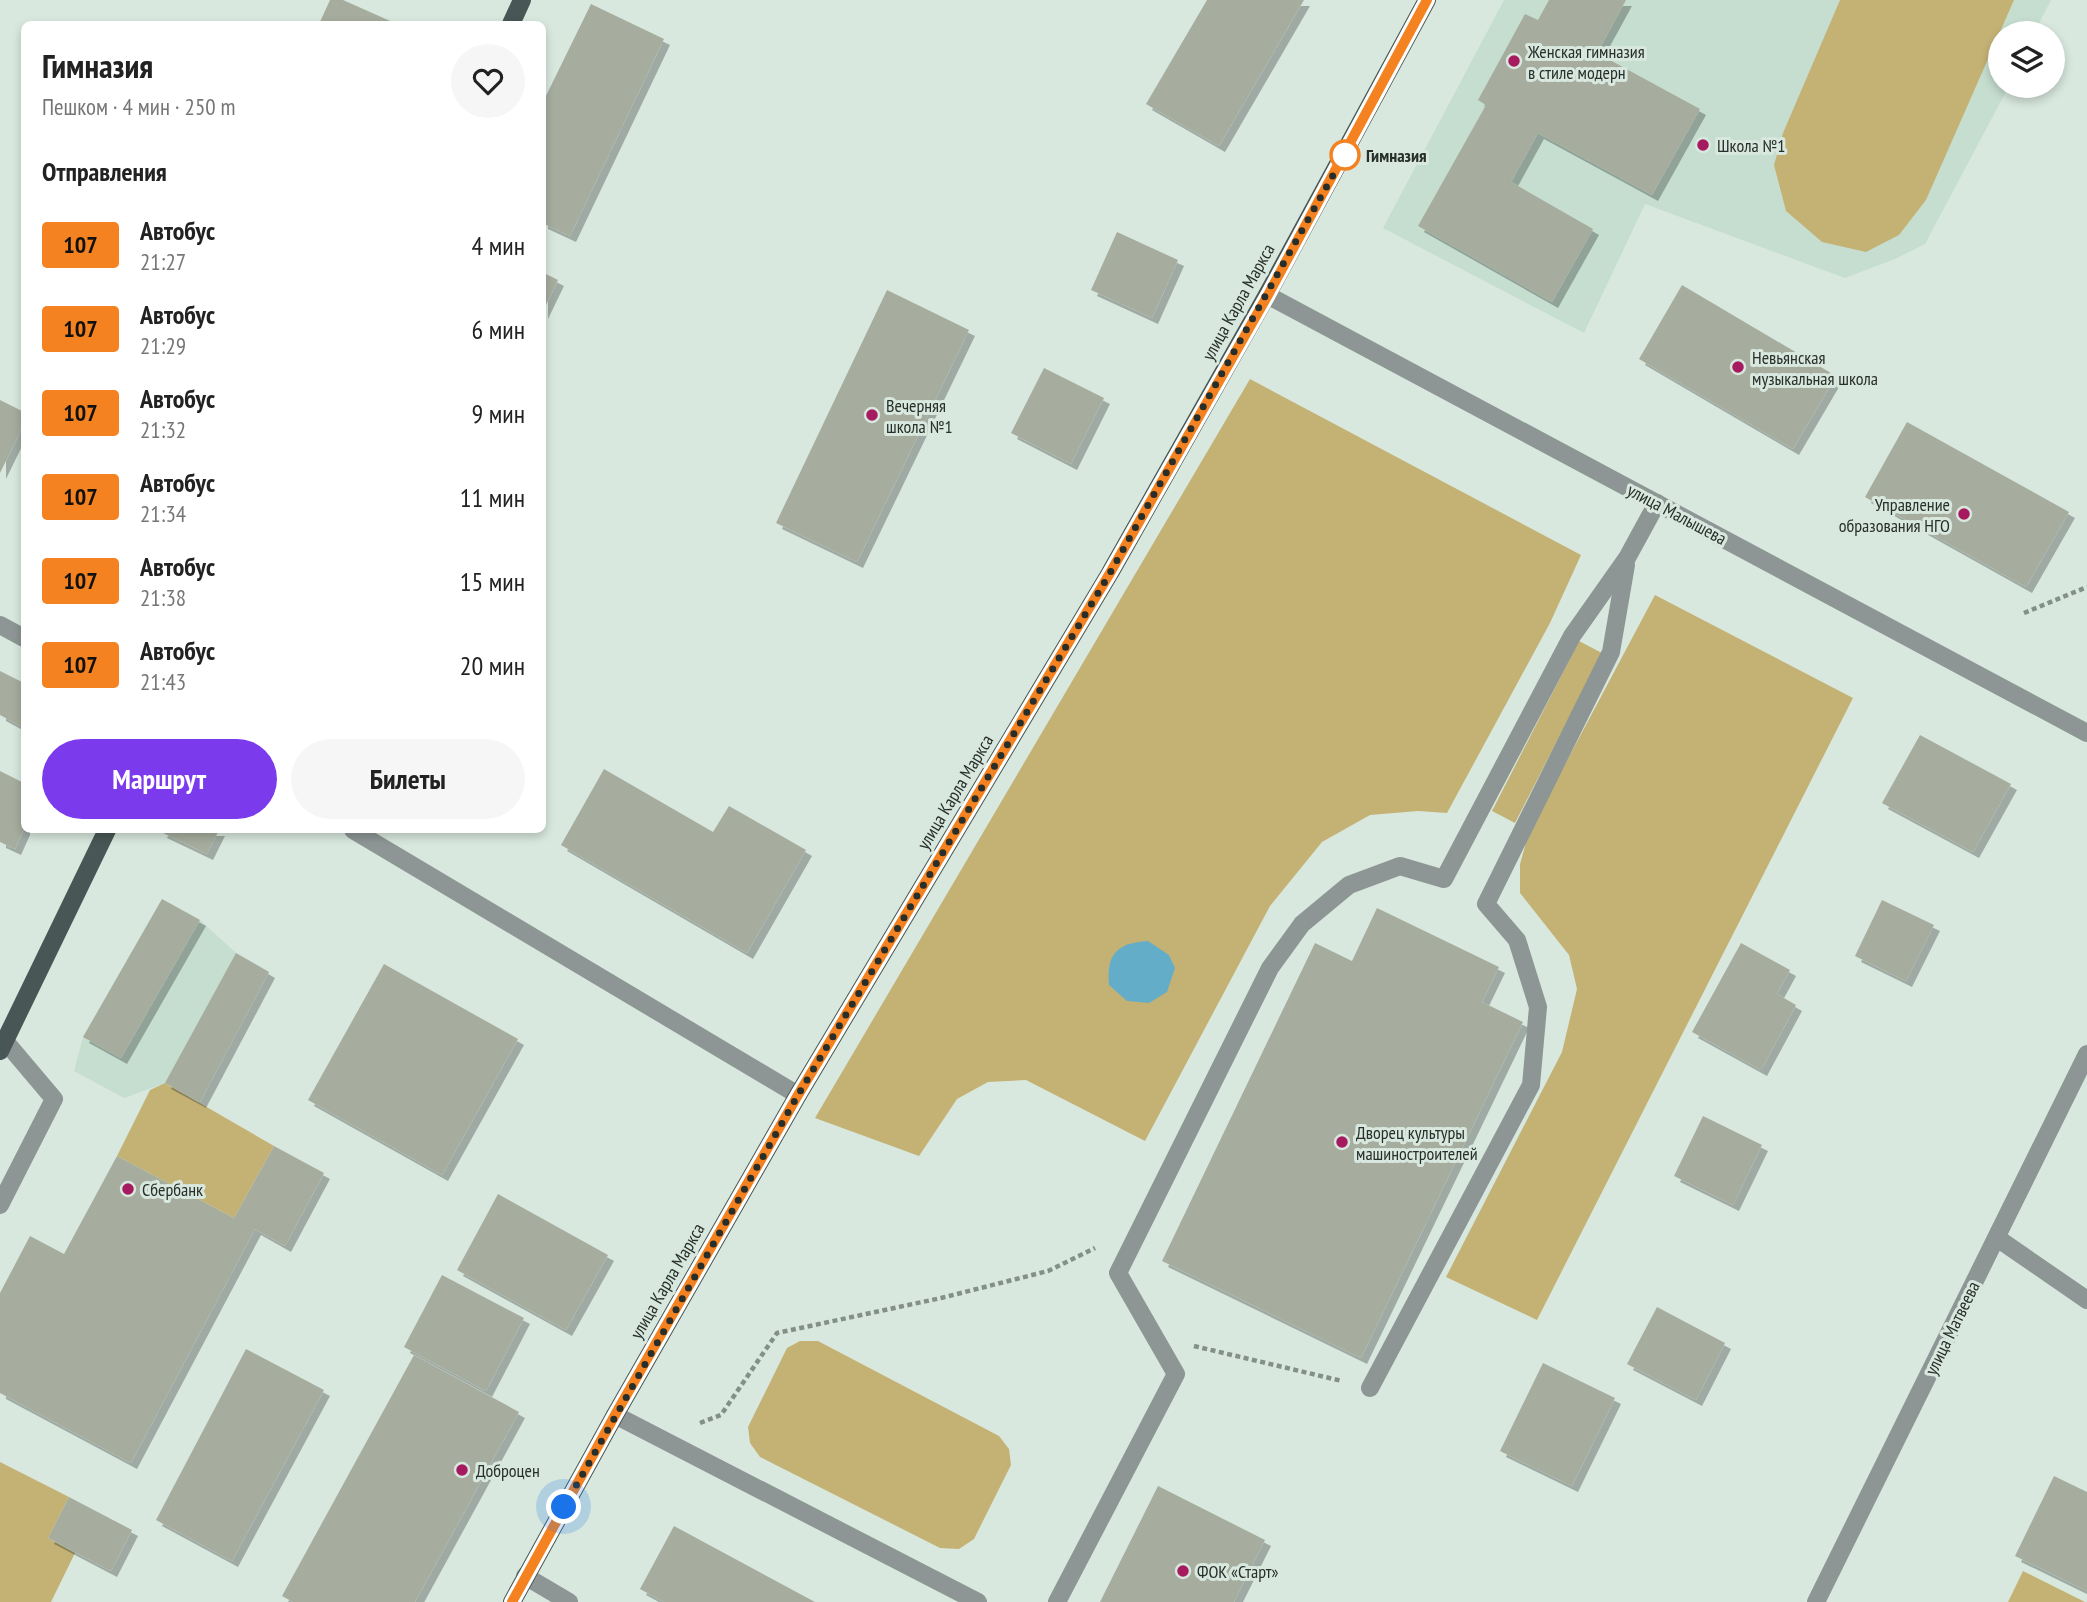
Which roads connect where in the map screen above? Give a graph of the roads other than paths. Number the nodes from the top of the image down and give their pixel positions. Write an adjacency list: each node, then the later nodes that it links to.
1 (522, 0): 3 (main road)
2 (1427, 0): 4 (main road, улица Карла Маркса)
3 (512, 21)
4 (1268, 295): 5 (street, улица Малышева); 14 (main road, улица Карла Маркса)
5 (1657, 503): 6 (street); 9 (street, улица Малышева)
6 (1627, 558): 18 (street); 24 (street)
7 (0, 625): 8 (street)
8 (21, 636)
9 (2087, 733)
10 (106, 833): 12 (main road)
11 (359, 833): 14 (street)
12 (2, 1046): 15 (street)
13 (2087, 1054): 16 (street, улица Матвеева)
14 (798, 1095): 19 (main road, улица Карла Маркса)
15 (0, 1205)
16 (1997, 1238): 17 (street); 25 (street, улица Матвеева)
17 (2087, 1300)
18 (1370, 1388)
19 (615, 1415): 20 (main road, улица Карла Маркса); 23 (street)
20 (526, 1576): 21 (main road, улица Карла Маркса); 22 (street)
21 (512, 1602)
22 (569, 1602)
23 (978, 1602)
24 (1057, 1602)
25 (1816, 1602)

